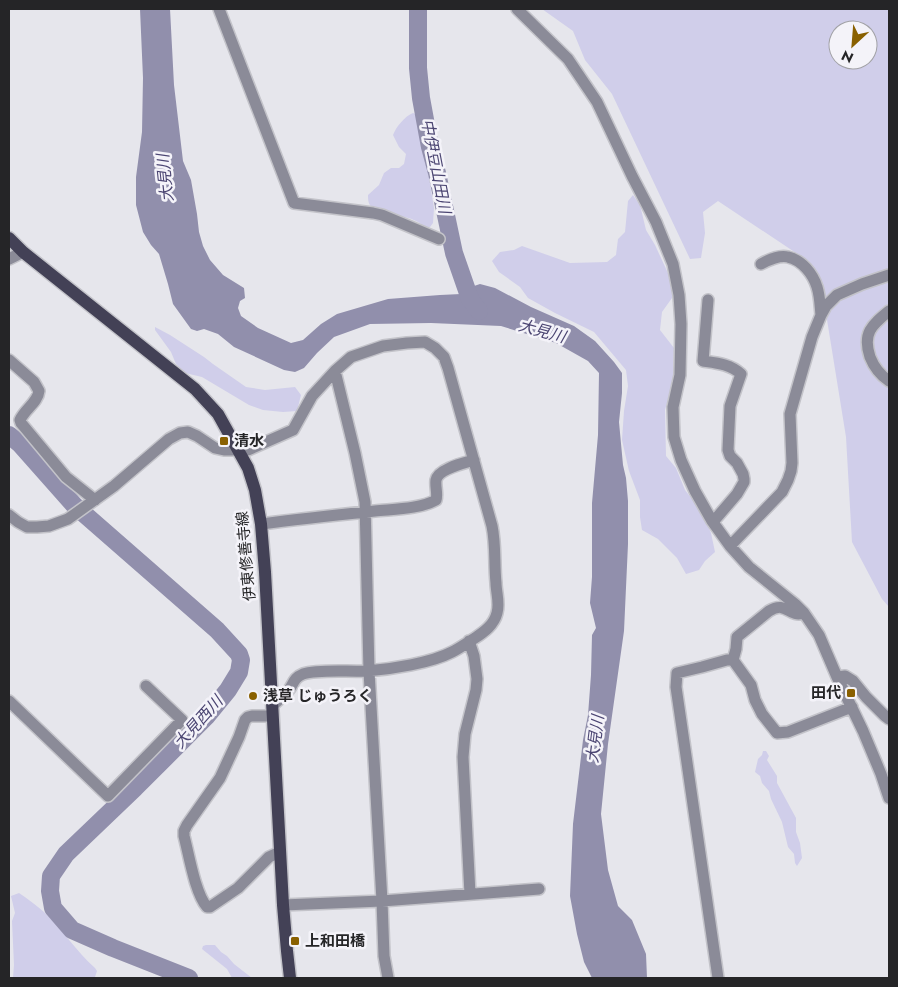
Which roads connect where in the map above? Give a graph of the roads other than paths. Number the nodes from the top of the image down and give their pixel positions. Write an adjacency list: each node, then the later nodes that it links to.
1 (219, 9): 4 (street)
2 (517, 9): 20 (street)
3 (9, 238): 5 (main road, 伊東修善寺線)
4 (439, 239)
5 (23, 252): 6 (street); 15 (main road, 伊東修善寺線)
6 (9, 258)
7 (762, 264): 11 (street)
8 (889, 275): 11 (street)
9 (708, 300): 20 (street)
10 (889, 311): 14 (street)
11 (821, 315): 22 (street)
12 (9, 360): 17 (street)
13 (335, 371): 15 (street); 16 (street); 18 (street)
14 (889, 381)
15 (238, 450): 17 (street); 21 (main road, 伊東修善寺線)
16 (474, 460): 18 (street); 24 (street)
17 (94, 501): 19 (street)
18 (365, 512): 21 (street); 26 (street)
19 (9, 514)
20 (713, 522): 22 (street)
21 (260, 524): 31 (main road, 伊東修善寺線)
22 (730, 546): 23 (street)
23 (804, 613): 25 (street); 27 (street)
24 (469, 642): 26 (street); 36 (street)
25 (733, 660): 30 (street); 41 (street)
26 (369, 671): 31 (street); 37 (street)
27 (837, 678): 30 (street); 32 (street)
28 (146, 686): 29 (street)
29 (9, 701)
30 (852, 707): 33 (street)
31 (272, 711): 34 (main road, 伊東修善寺線); 34 (street)
32 (889, 719)
33 (889, 798)
34 (280, 852): 38 (main road, 伊東修善寺線)
35 (539, 889): 36 (street)
36 (470, 894): 37 (street)
37 (382, 901): 38 (street); 40 (street)
38 (283, 904): 39 (main road, 伊東修善寺線)
39 (290, 978)
40 (388, 978)
41 (718, 978)

